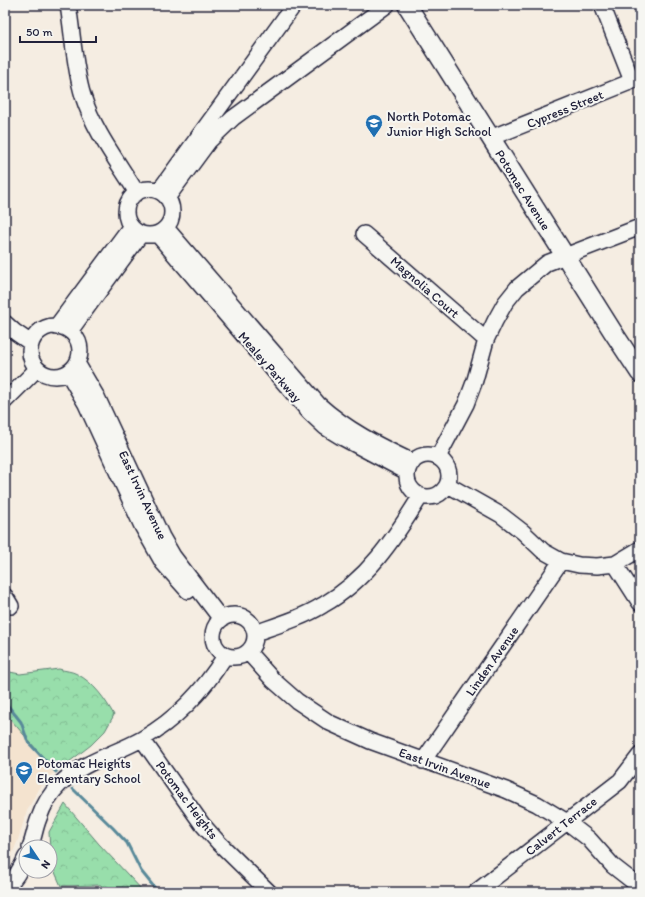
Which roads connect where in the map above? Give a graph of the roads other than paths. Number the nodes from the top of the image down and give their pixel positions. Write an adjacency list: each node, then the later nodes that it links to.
1 (68, 5): 8 (street)
2 (294, 5): 9 (street)
3 (388, 5): 9 (street)
4 (407, 5): 7 (main road, Potomac Avenue)
5 (602, 5): 6 (street)
6 (636, 80): 7 (street, Cypress Street)
7 (490, 138): 14 (main road, Potomac Avenue)
8 (137, 192): 9 (street); 11 (street)
9 (163, 194): 12 (street)
10 (640, 227): 14 (street)
11 (136, 230): 12 (street); 16 (street)
12 (162, 231): 24 (street, Mealey Parkway)
13 (364, 234): 17 (street, Magnolia Court)
14 (565, 257): 17 (street); 21 (main road, Potomac Avenue)
15 (5, 323): 18 (street)
16 (63, 329): 18 (street); 19 (street)
17 (486, 340): 23 (street)
18 (31, 343): 20 (street)
19 (73, 368): 20 (street); 31 (street, East Irvin Avenue)
20 (37, 369): 22 (street)
21 (640, 373)
22 (5, 401)
23 (438, 457): 24 (street); 25 (street)
24 (410, 467): 26 (street)
25 (448, 485): 26 (street); 28 (street)
26 (420, 496): 32 (street)
27 (640, 549): 29 (street)
28 (561, 561): 29 (street); 37 (street, Linden Avenue)
29 (615, 564): 30 (street)
30 (640, 603)
31 (219, 621): 32 (street); 34 (street)
32 (255, 633): 33 (street)
33 (248, 652): 34 (street); 37 (street, East Irvin Avenue)
34 (225, 656): 35 (street)
35 (142, 739): 39 (street); 43 (street, Potomac Heights)
36 (640, 755): 38 (street, Calvert Terrace)
37 (423, 761): 38 (street, East Irvin Avenue)
38 (567, 822): 41 (street, East Irvin Avenue); 44 (street, Calvert Terrace)
39 (32, 839)
40 (18, 872): 42 (street)
41 (640, 887)
42 (5, 889)
43 (270, 892)
44 (476, 892)

